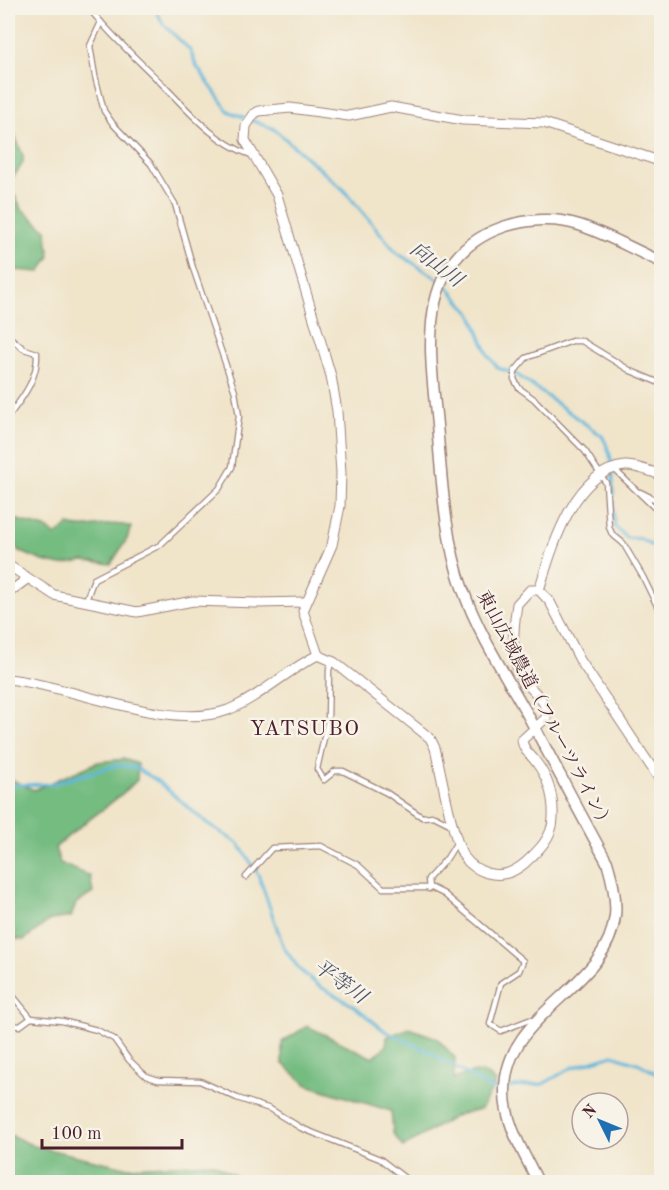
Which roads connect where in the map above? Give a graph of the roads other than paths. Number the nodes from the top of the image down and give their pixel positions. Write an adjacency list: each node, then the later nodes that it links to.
1 (89, 8): 2 (lane)
2 (101, 22): 3 (lane); 19 (lane)
3 (254, 156): 4 (street); 20 (street)
4 (662, 162)
5 (662, 262): 25 (street, 東山広域農道（フルーツライン）)
6 (8, 336): 8 (lane)
7 (662, 384): 10 (lane)
8 (8, 417)
9 (614, 469): 10 (street); 11 (street); 12 (lane)
10 (601, 475): 17 (street); 21 (lane)
11 (662, 475)
12 (635, 489): 13 (lane); 14 (lane)
13 (662, 503)
14 (662, 515)
15 (8, 565): 16 (street)
16 (27, 579): 18 (street); 19 (street)
17 (539, 590): 25 (street); 26 (street)
18 (8, 593)
19 (86, 600): 20 (street)
20 (305, 602): 22 (street)
21 (662, 616)
22 (318, 655): 23 (street); 24 (street)
23 (332, 660): 27 (street); 27 (lane)
24 (8, 679)
25 (535, 728): 28 (street); 33 (street, 東山広域農道（フルーツライン）)
26 (662, 783)
27 (454, 827): 28 (street)
28 (457, 841): 30 (lane)
29 (248, 875): 30 (lane)
30 (429, 889): 33 (lane)
31 (8, 990): 32 (lane)
32 (31, 1018): 34 (lane); 35 (lane)
33 (536, 1021): 36 (street, 東山広域農道（フルーツライン）)
34 (8, 1025)
35 (410, 1182)
36 (538, 1182)

